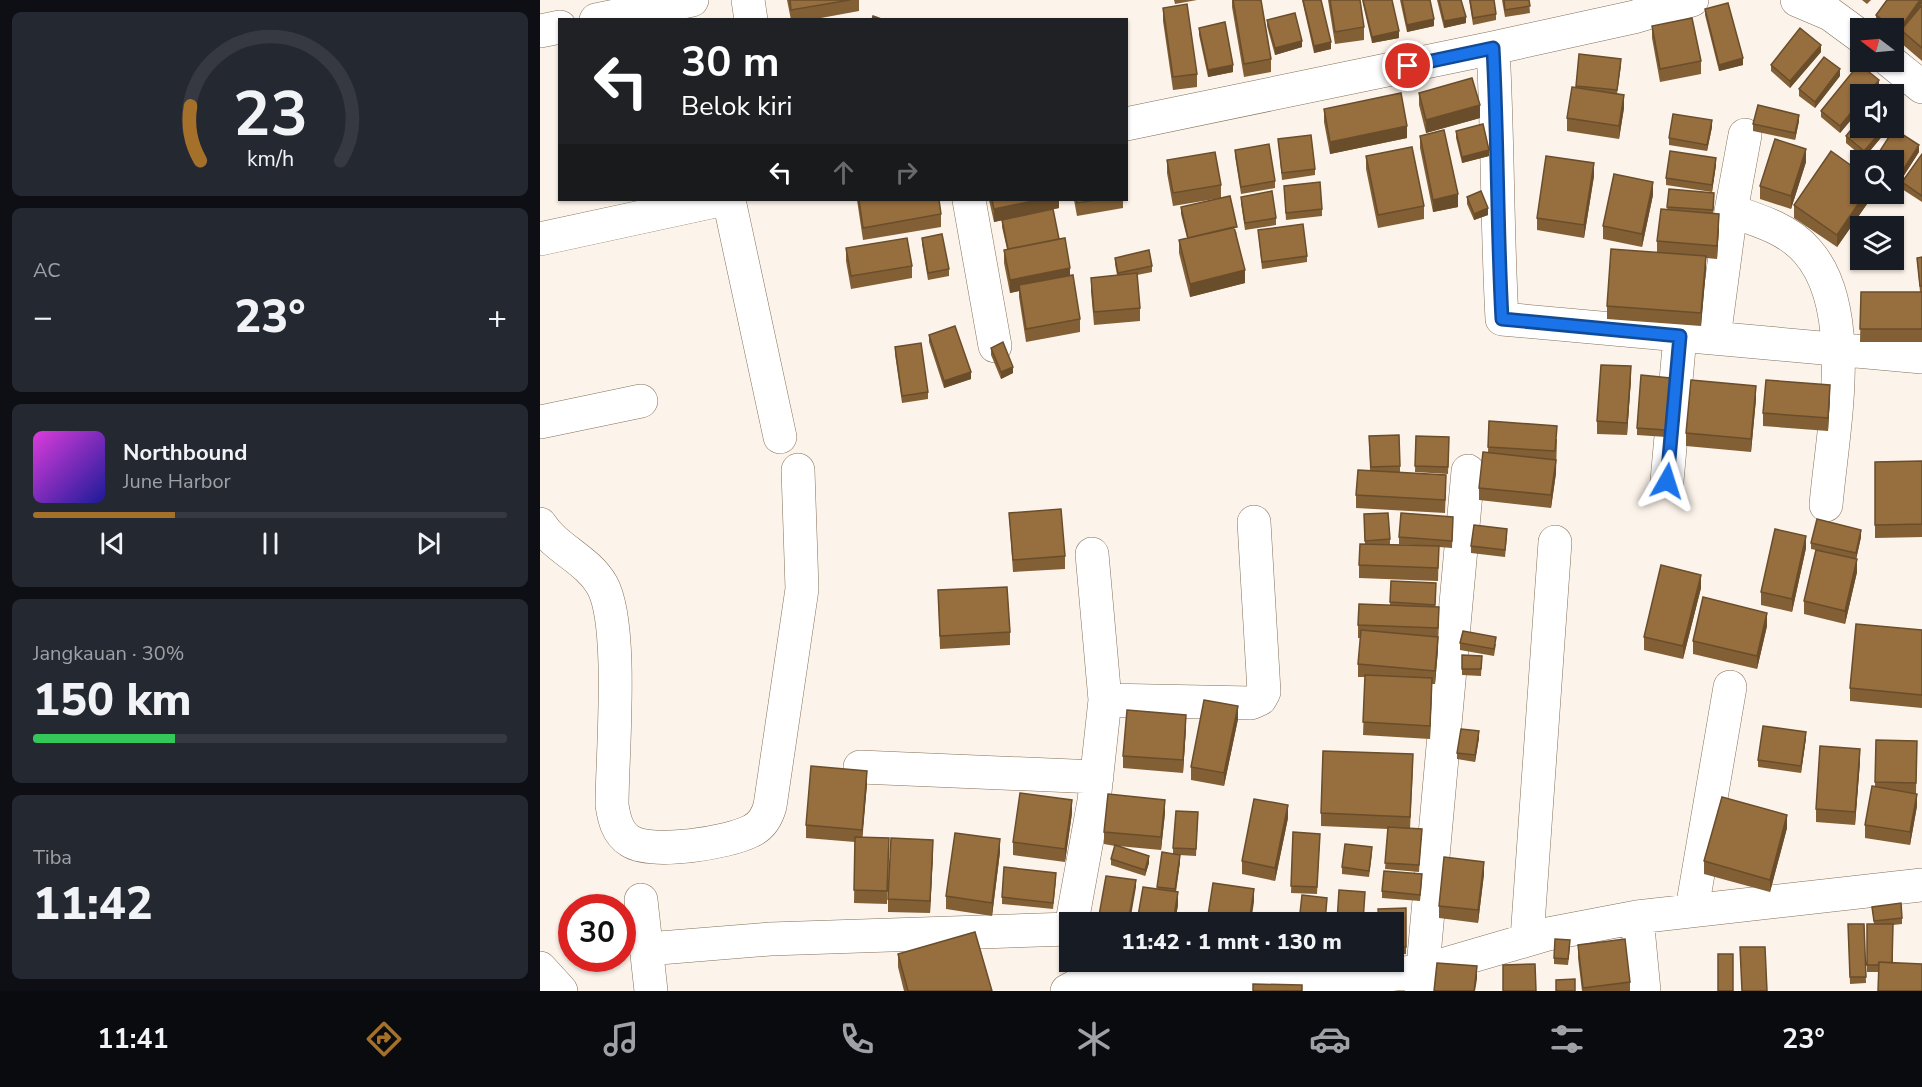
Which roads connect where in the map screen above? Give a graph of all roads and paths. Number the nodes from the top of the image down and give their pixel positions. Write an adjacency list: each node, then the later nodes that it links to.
1 (693, 0): 6 (street)
2 (748, 0): 7 (street)
3 (1685, 0): 11 (street)
4 (1797, 0): 5 (street)
5 (1803, 0): 9 (street)
6 (606, 18)
7 (752, 18)
8 (558, 27): 10 (street)
9 (1850, 29)
10 (540, 31)
11 (1493, 48): 14 (street); 21 (street)
12 (1903, 72): 13 (street)
13 (1922, 87)
14 (1128, 124)
15 (1744, 135): 19 (street)
16 (715, 201): 20 (street)
17 (729, 201): 28 (street)
18 (969, 201): 23 (street)
19 (1731, 211): 22 (street); 24 (street)
20 (540, 239)
21 (1680, 336): 22 (street); 31 (street)
22 (1714, 338): 24 (street)
23 (995, 346)
24 (1839, 350): 25 (street); 32 (street)
25 (1922, 357)
26 (641, 401): 27 (street)
27 (540, 422)
28 (780, 436)
29 (798, 470): 34 (street)
30 (1468, 471): 51 (street)
31 (1667, 481)
32 (1826, 506)
33 (1254, 522): 38 (street)
34 (540, 524)
35 (1555, 542): 47 (street)
36 (1092, 554): 38 (street)
37 (1730, 687): 43 (street)
38 (1105, 700): 40 (street)
39 (860, 767): 40 (street)
40 (1097, 777): 44 (street)
41 (1922, 885): 43 (street)
42 (641, 900): 48 (street)
43 (1692, 909): 45 (street)
44 (1074, 912)
45 (1637, 917): 47 (street); 55 (street)
46 (1059, 930): 48 (street)
47 (1527, 939): 51 (street)
48 (647, 949): 54 (street)
49 (540, 968): 53 (street)
50 (1074, 979): 52 (street)
51 (1421, 981): 52 (street)
52 (1120, 988)
53 (561, 991)
54 (651, 991)
55 (1644, 991)

